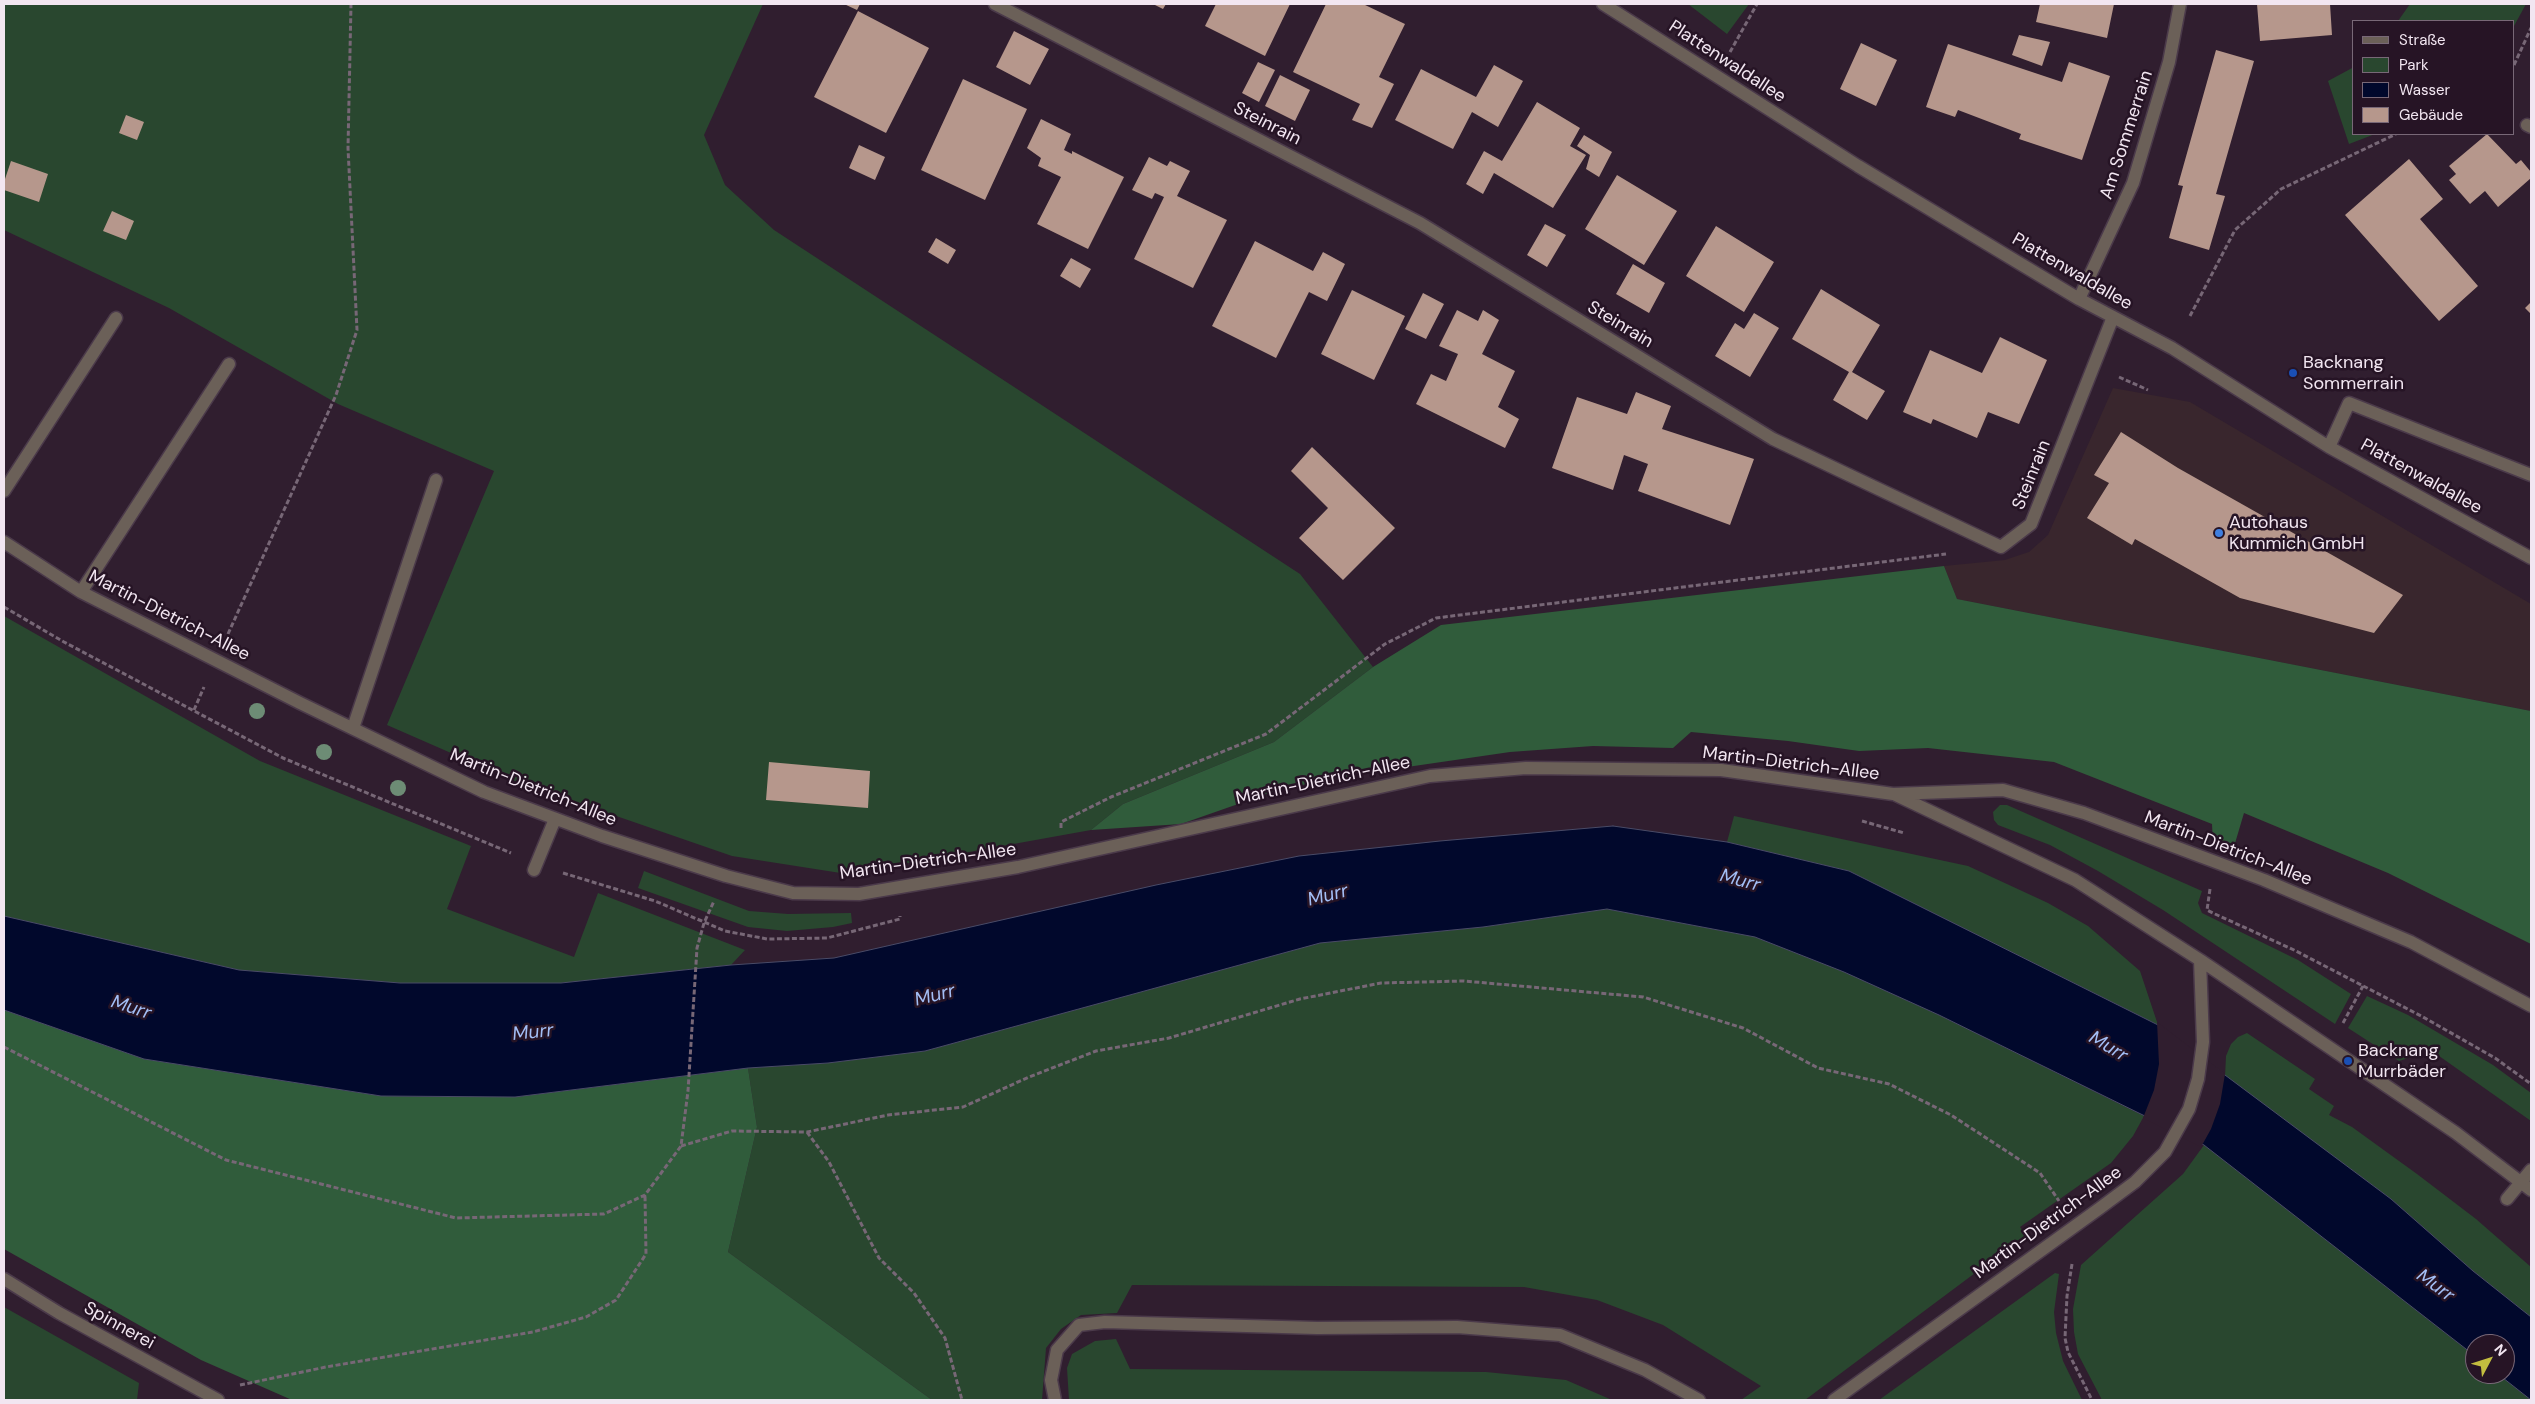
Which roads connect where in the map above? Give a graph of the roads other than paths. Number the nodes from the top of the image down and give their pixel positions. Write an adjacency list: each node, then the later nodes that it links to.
1 (995, 4): 5 (street, Steinrain)
2 (1603, 4): 4 (street, Plattenwaldallee)
3 (2180, 4): 4 (street, Am Sommerrain)
4 (2079, 299): 5 (street, Plattenwaldallee)
5 (2114, 317): 8 (street, Plattenwaldallee)
6 (116, 318): 11 (street)
7 (229, 364): 14 (street)
8 (2329, 447): 9 (street); 13 (street, Plattenwaldallee)
9 (2531, 475)
10 (436, 480): 15 (street)
11 (4, 491)
12 (4, 542): 14 (street, Martin-Dietrich-Allee)
13 (2531, 558)
14 (81, 592): 15 (street, Martin-Dietrich-Allee)
15 (353, 728): 17 (street, Martin-Dietrich-Allee)
16 (1894, 794): 17 (street, Martin-Dietrich-Allee); 19 (street, Martin-Dietrich-Allee); 20 (street, Martin-Dietrich-Allee)
17 (555, 818): 18 (street)
18 (535, 866)
19 (2200, 960): 22 (street, Martin-Dietrich-Allee); 28 (street, Martin-Dietrich-Allee)
20 (2531, 1006)
21 (2531, 1170): 22 (street)
22 (2526, 1186): 23 (street)
23 (2507, 1199)
24 (4, 1279): 25 (street, Spinnerei)
25 (218, 1400)
26 (1055, 1400): 27 (street)
27 (1699, 1400)
28 (1834, 1400)

